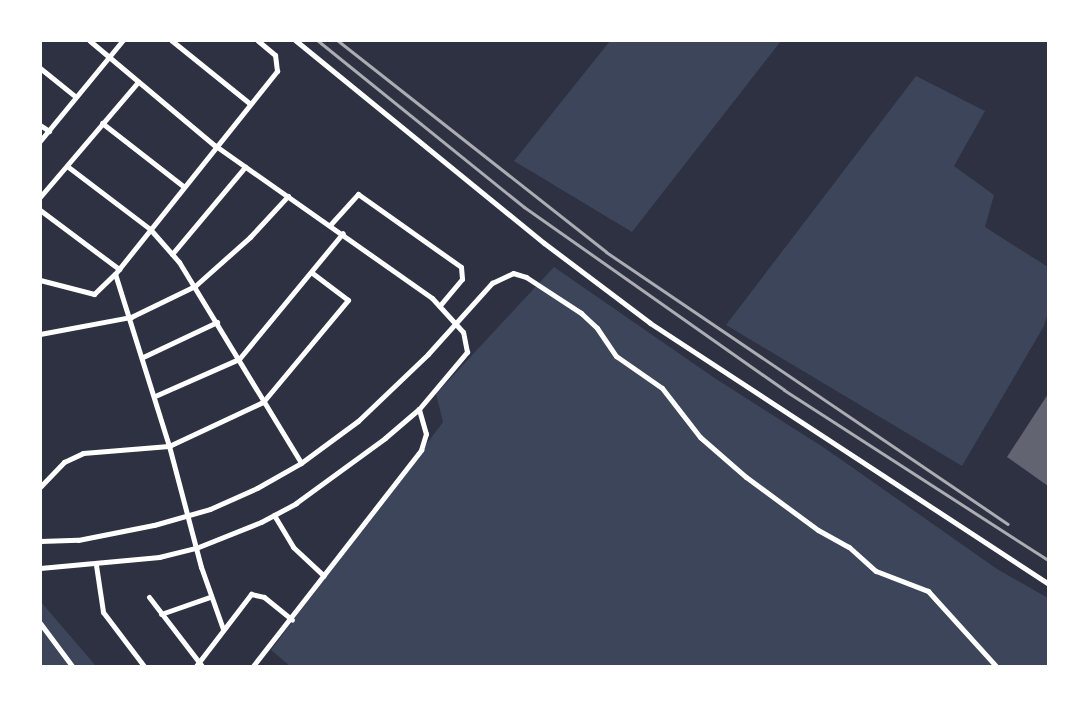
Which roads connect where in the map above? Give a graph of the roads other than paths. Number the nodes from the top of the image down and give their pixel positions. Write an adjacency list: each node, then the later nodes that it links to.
1 (89, 40): 6 (street)
2 (123, 40): 6 (street)
3 (171, 40): 10 (street)
4 (257, 40): 10 (street)
5 (295, 40): 50 (street)
6 (109, 57): 8 (street); 9 (street)
7 (40, 68): 9 (street)
8 (138, 82): 11 (street); 15 (street)
9 (76, 97): 13 (street)
10 (249, 103): 15 (street)
11 (102, 123): 16 (street); 18 (street)
12 (40, 125): 13 (street)
13 (49, 131): 14 (street)
14 (40, 141)
15 (214, 145): 17 (street); 18 (street)
16 (67, 165): 20 (street); 23 (street)
17 (245, 167): 19 (street); 25 (street)
18 (183, 186): 23 (street)
19 (288, 196): 22 (street); 29 (street)
20 (41, 197)
21 (40, 210): 26 (street)
22 (330, 225): 24 (street); 30 (street)
23 (150, 229): 25 (street); 26 (street)
24 (343, 233): 27 (street); 30 (street)
25 (172, 254): 29 (street)
26 (117, 272): 28 (street); 31 (street)
27 (311, 272): 36 (street); 38 (street)
28 (40, 280)
29 (195, 286): 31 (street); 32 (street)
30 (439, 306): 33 (street)
31 (131, 317): 34 (street); 35 (street)
32 (217, 322): 35 (street); 36 (street)
33 (457, 324): 39 (street); 41 (street); 61 (street)
34 (40, 334)
35 (142, 357): 37 (street)
36 (239, 359): 37 (street); 38 (street)
37 (155, 396): 40 (street)
38 (263, 402): 40 (street); 41 (street)
39 (419, 409): 43 (street); 49 (street)
40 (169, 446): 42 (street); 44 (street)
41 (301, 463): 44 (street)
42 (40, 487)
43 (274, 515): 46 (street); 49 (street)
44 (187, 516): 45 (street); 46 (street)
45 (40, 541)
46 (196, 548): 47 (street); 52 (street)
47 (96, 565): 48 (street); 59 (street)
48 (40, 568)
49 (324, 576): 54 (street)
50 (1048, 583)
51 (149, 597): 53 (street)
52 (210, 597): 53 (street); 56 (street)
53 (161, 614): 57 (street)
54 (292, 620): 56 (street); 60 (street)
55 (40, 623): 58 (street)
56 (223, 629): 57 (street)
57 (199, 665)
58 (72, 666)
59 (144, 666)
60 (252, 666)
61 (996, 666)

